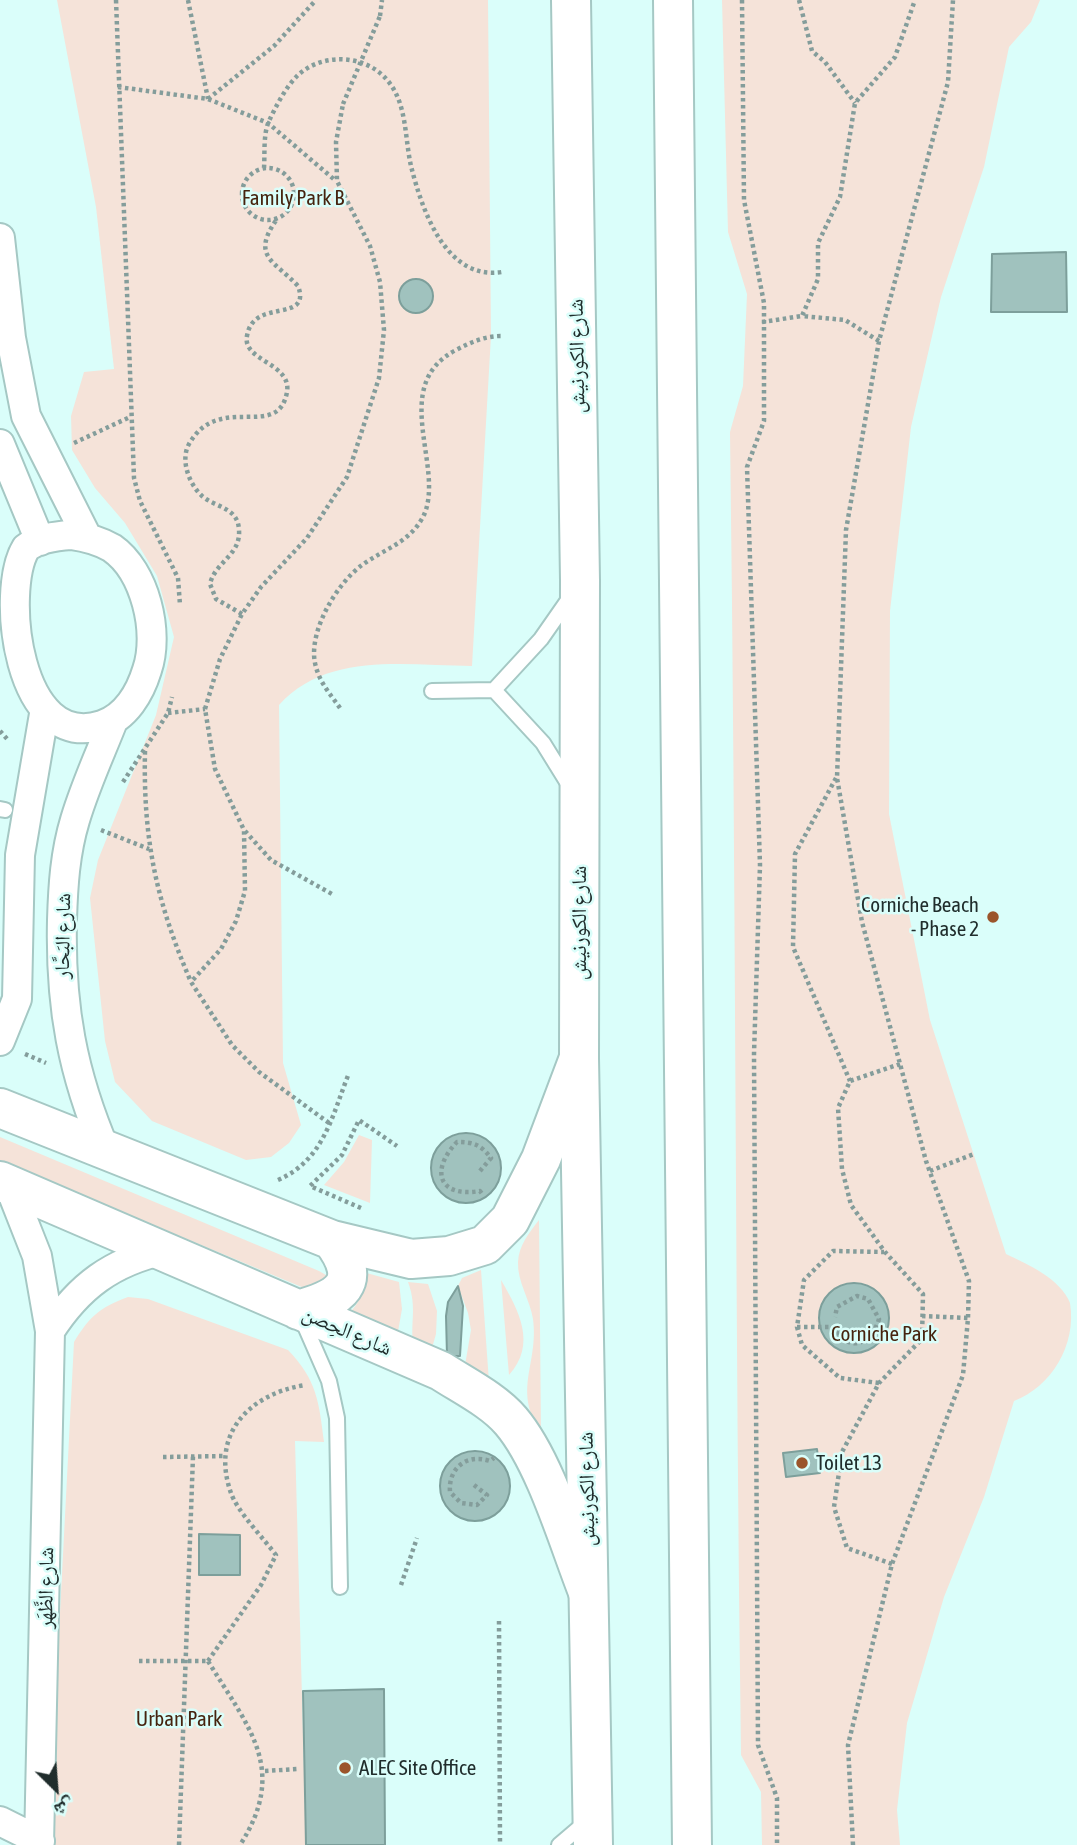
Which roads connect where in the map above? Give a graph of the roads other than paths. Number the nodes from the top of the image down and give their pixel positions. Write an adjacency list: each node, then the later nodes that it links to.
1 (572, 0): 7 (main road, شارع الكورنيش)
2 (673, 0): 28 (main road)
3 (0, 238): 5 (street)
4 (0, 444): 6 (street)
5 (87, 537): 6 (street); 11 (street)
6 (40, 541): 10 (street)
7 (580, 580): 8 (lane); 12 (main road, شارع الكورنيش)
8 (494, 690): 9 (lane); 12 (lane)
9 (432, 691)
10 (44, 714): 11 (street); 13 (street)
11 (113, 721): 16 (street, شارع البَحَّار)
12 (580, 806): 14 (main road, شارع الكورنيش)
13 (0, 1041)
14 (579, 1058): 18 (main road); 23 (main road, شارع الكورنيش)
15 (0, 1108): 16 (main road)
16 (106, 1153): 18 (main road)
17 (5, 1183): 19 (main road, شارع الحِصن); 21 (street, شارع الظَّهَر)
18 (332, 1240): 20 (main road)
19 (164, 1250): 20 (main road, شارع الحِصن); 21 (street)
20 (298, 1310): 22 (lane); 23 (main road, شارع الحِصن)
21 (50, 1331): 26 (street, شارع الظَّهَر)
22 (340, 1587)
23 (589, 1594): 25 (main road, شارع الكورنيش)
24 (0, 1821): 26 (street)
25 (593, 1831): 27 (lane)
26 (40, 1843)
27 (559, 1845)
28 (692, 1845)

